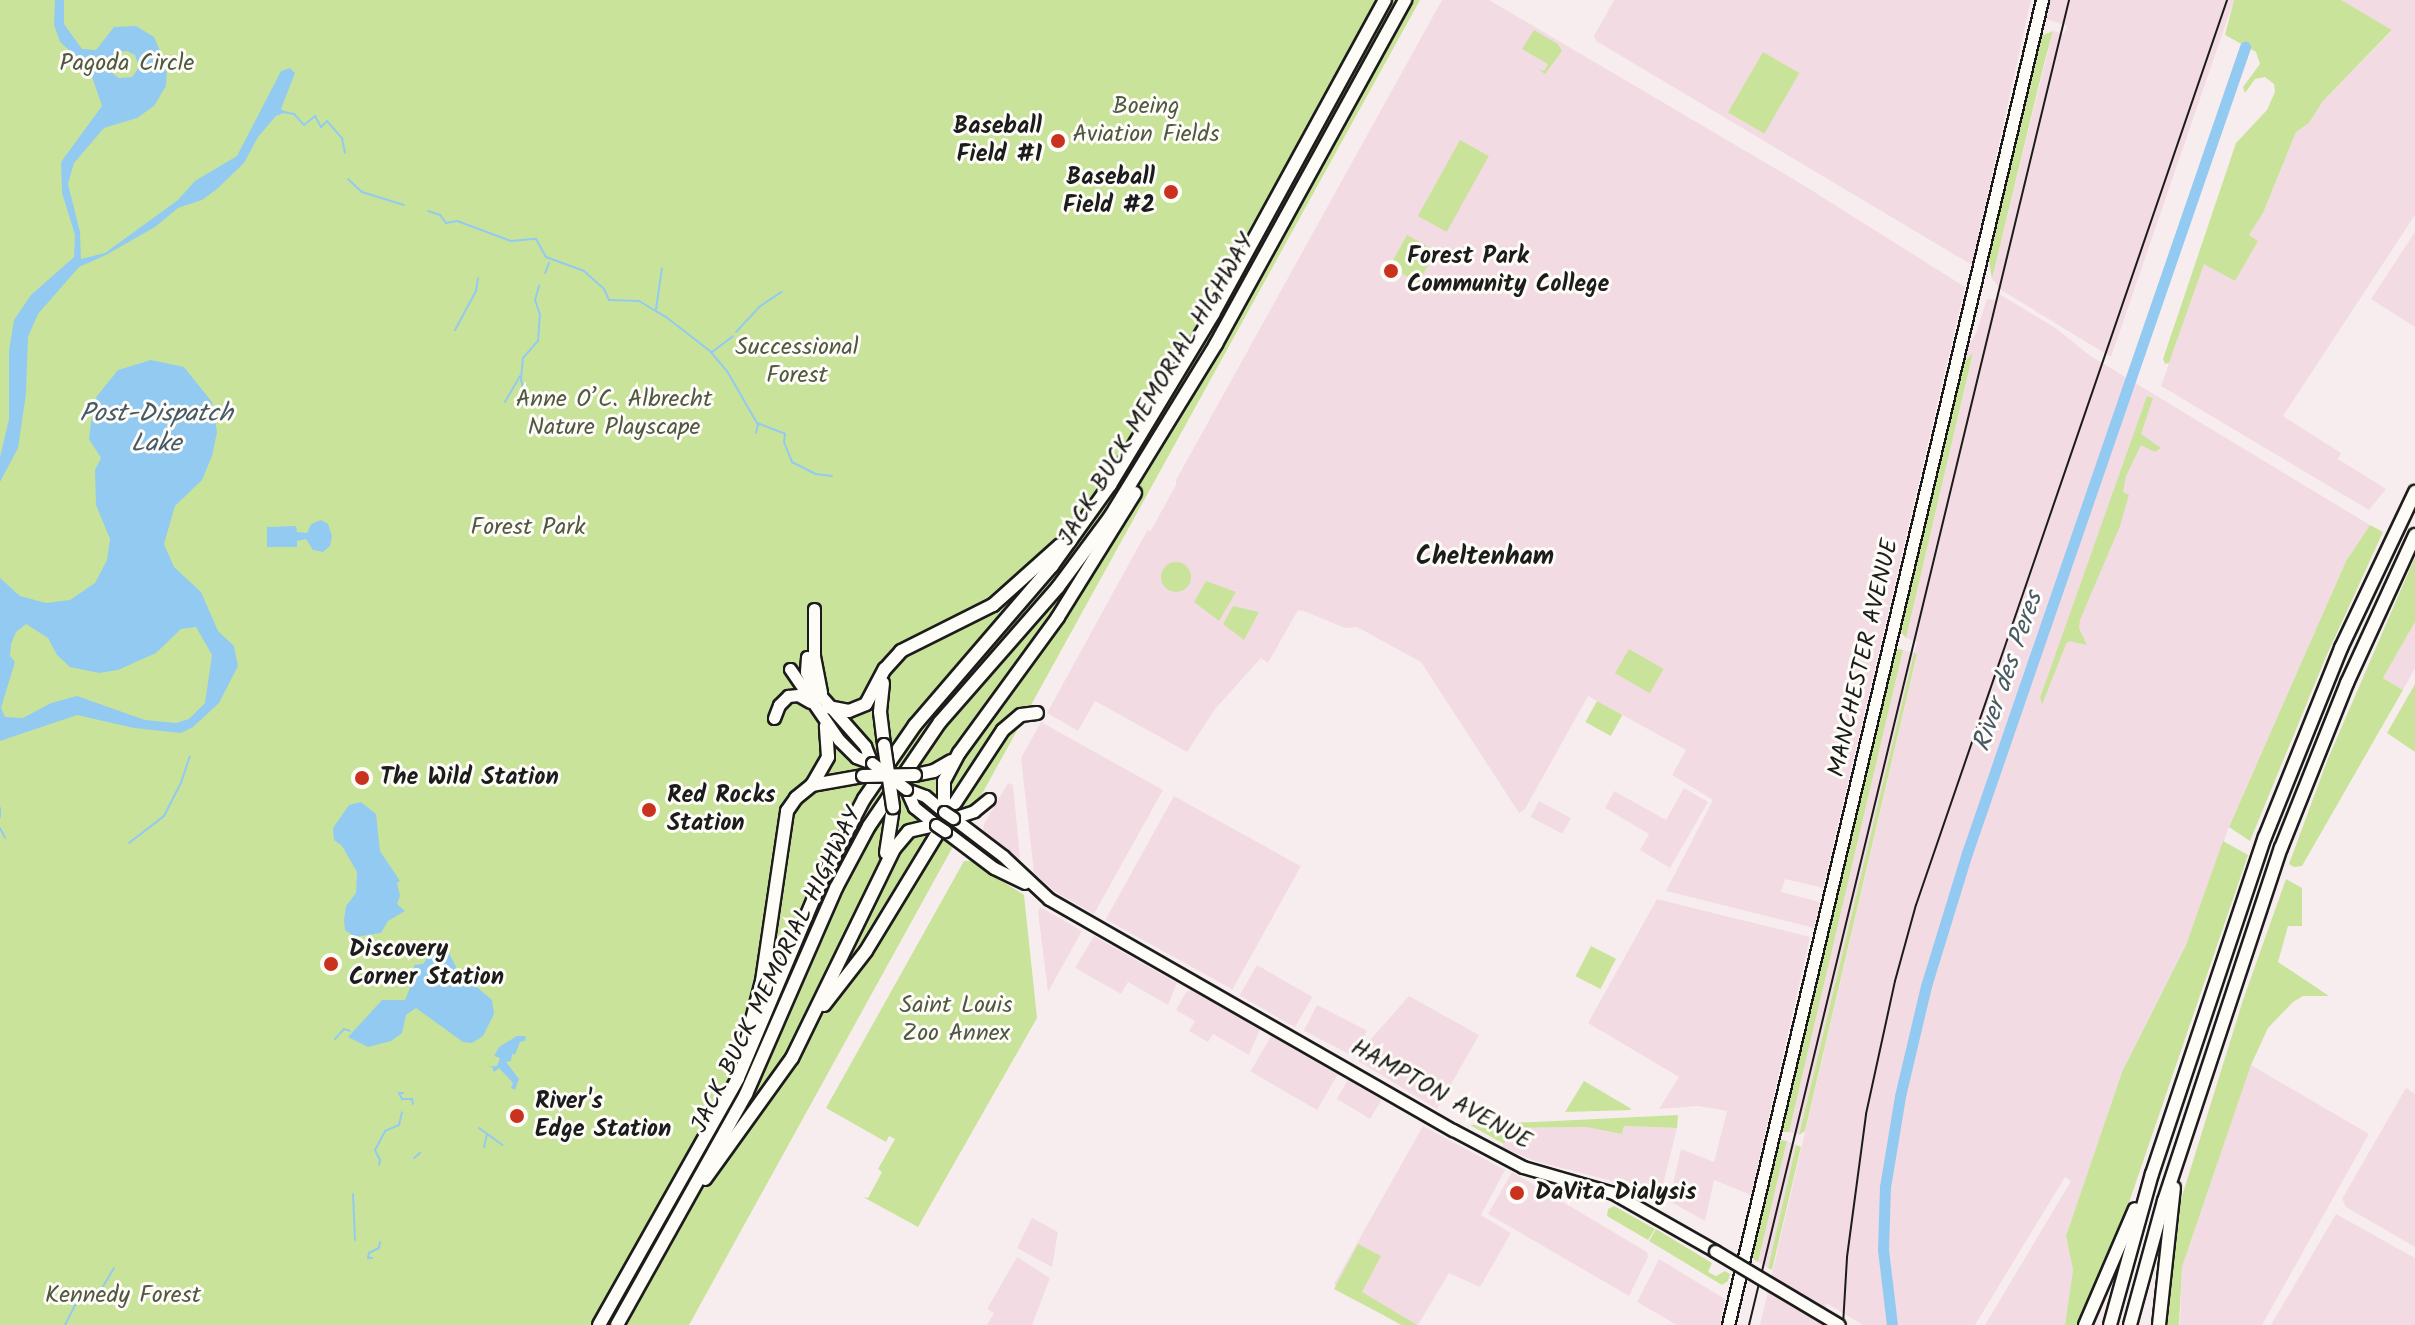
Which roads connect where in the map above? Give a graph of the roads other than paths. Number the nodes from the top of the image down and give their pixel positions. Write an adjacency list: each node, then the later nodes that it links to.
1 (1385, 0): 6 (highway, JACK BUCK MEMORIAL HIGHWAY)
2 (1405, 0): 4 (highway, JACK BUCK MEMORIAL HIGHWAY)
3 (2042, 0): 34 (main road, MANCHESTER AVENUE)
4 (1162, 433): 17 (highway); 31 (highway, JACK BUCK MEMORIAL HIGHWAY)
5 (2415, 492): 30 (highway)
6 (1086, 521): 10 (highway); 28 (highway, JACK BUCK MEMORIAL HIGHWAY)
7 (2415, 535): 29 (highway)
8 (814, 609): 13 (main road)
9 (807, 657): 13 (main road)
10 (891, 662): 13 (highway); 19 (highway, bridge)
11 (790, 669): 12 (main road, HAMPTON AVENUE)
12 (814, 705): 15 (main road); 16 (main road, HAMPTON AVENUE)
13 (828, 707): 18 (main road)
14 (1037, 713): 23 (highway)
15 (774, 718)
16 (826, 726): 18 (main road, HAMPTON AVENUE); 20 (highway)
17 (959, 753): 19 (highway, bridge); 23 (highway)
18 (872, 763): 19 (main road, HAMPTON AVENUE, bridge)
19 (889, 776): 20 (highway, bridge); 21 (main road, HAMPTON AVENUE, bridge); 25 (highway, bridge)
20 (812, 785): 28 (highway)
21 (906, 789): 23 (main road, HAMPTON AVENUE); 24 (main road, HAMPTON AVENUE)
22 (989, 799): 23 (main road)
23 (951, 811): 26 (main road, HAMPTON AVENUE)
24 (939, 831): 25 (highway); 26 (main road, HAMPTON AVENUE); 27 (highway)
25 (882, 868): 27 (highway)
26 (1029, 884): 35 (main road, HAMPTON AVENUE, bridge)
27 (810, 1024): 31 (highway)
28 (738, 1078): 32 (highway, JACK BUCK MEMORIAL HIGHWAY)
29 (2181, 1149): 38 (highway); 39 (highway)
30 (2152, 1174): 36 (highway); 37 (highway)
31 (691, 1193): 33 (highway, JACK BUCK MEMORIAL HIGHWAY)
32 (599, 1325)
33 (617, 1325)
34 (1728, 1325)
35 (1839, 1325)
36 (2085, 1325)
37 (2110, 1325)
38 (2130, 1325)
39 (2159, 1325)

